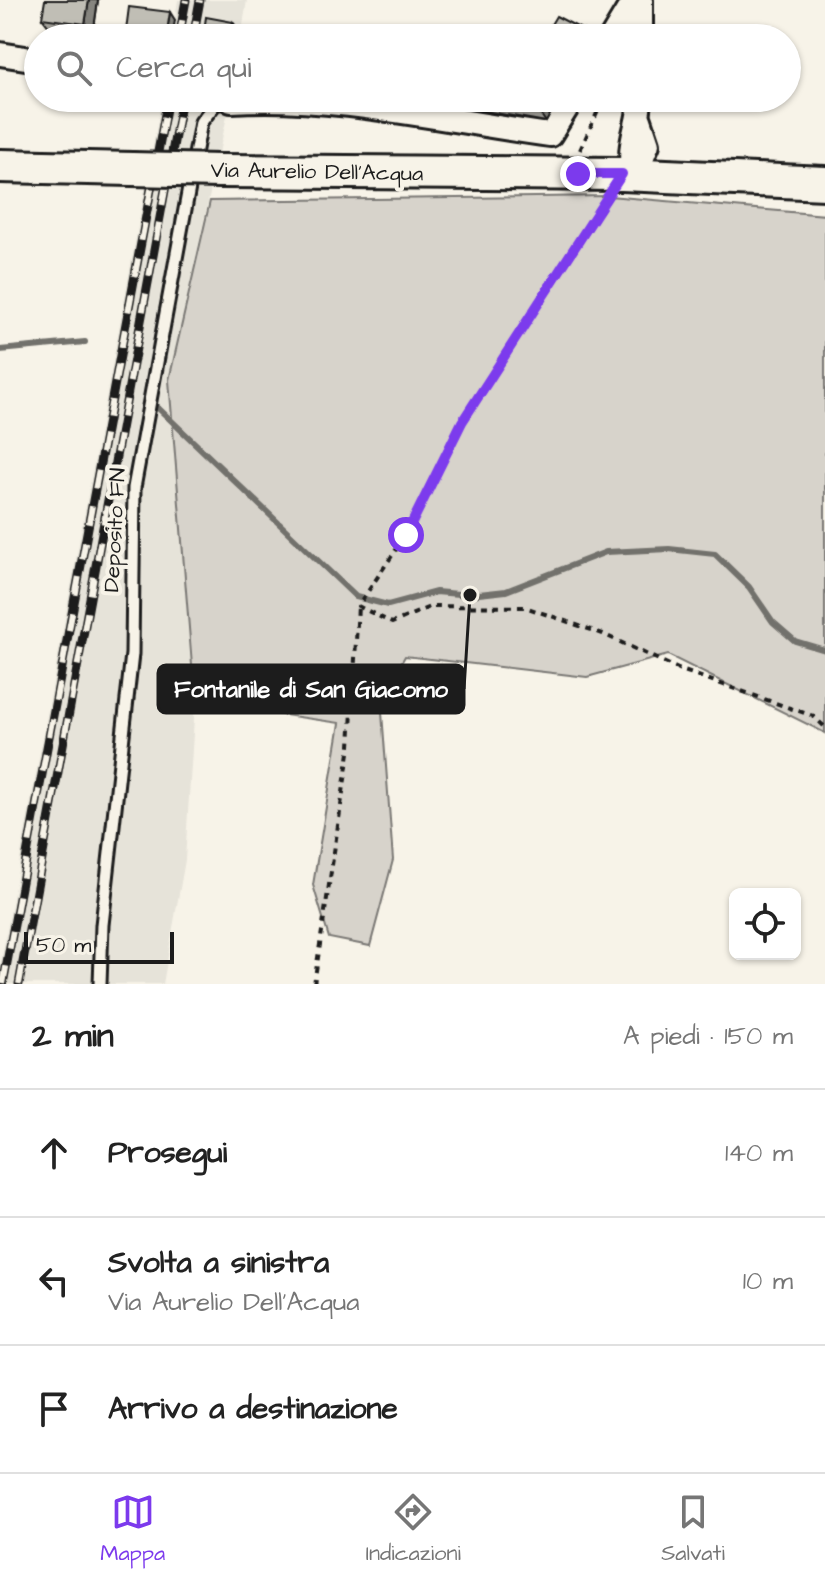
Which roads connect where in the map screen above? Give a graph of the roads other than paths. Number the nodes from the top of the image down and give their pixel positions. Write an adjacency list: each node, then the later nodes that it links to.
1 (634, 0): 3 (street)
2 (641, 0): 4 (street)
3 (619, 24)
4 (641, 24)
5 (0, 54): 6 (street)
6 (24, 58)
7 (209, 112): 14 (lane, Deposito FN)
8 (388, 112): 9 (street)
9 (564, 112)
10 (641, 112): 12 (street)
11 (0, 166): 12 (street, Via Aurelio Dell'Acqua, bridge)
12 (628, 175): 13 (street, Via Aurelio Dell'Acqua)
13 (825, 183)
14 (100, 984)

